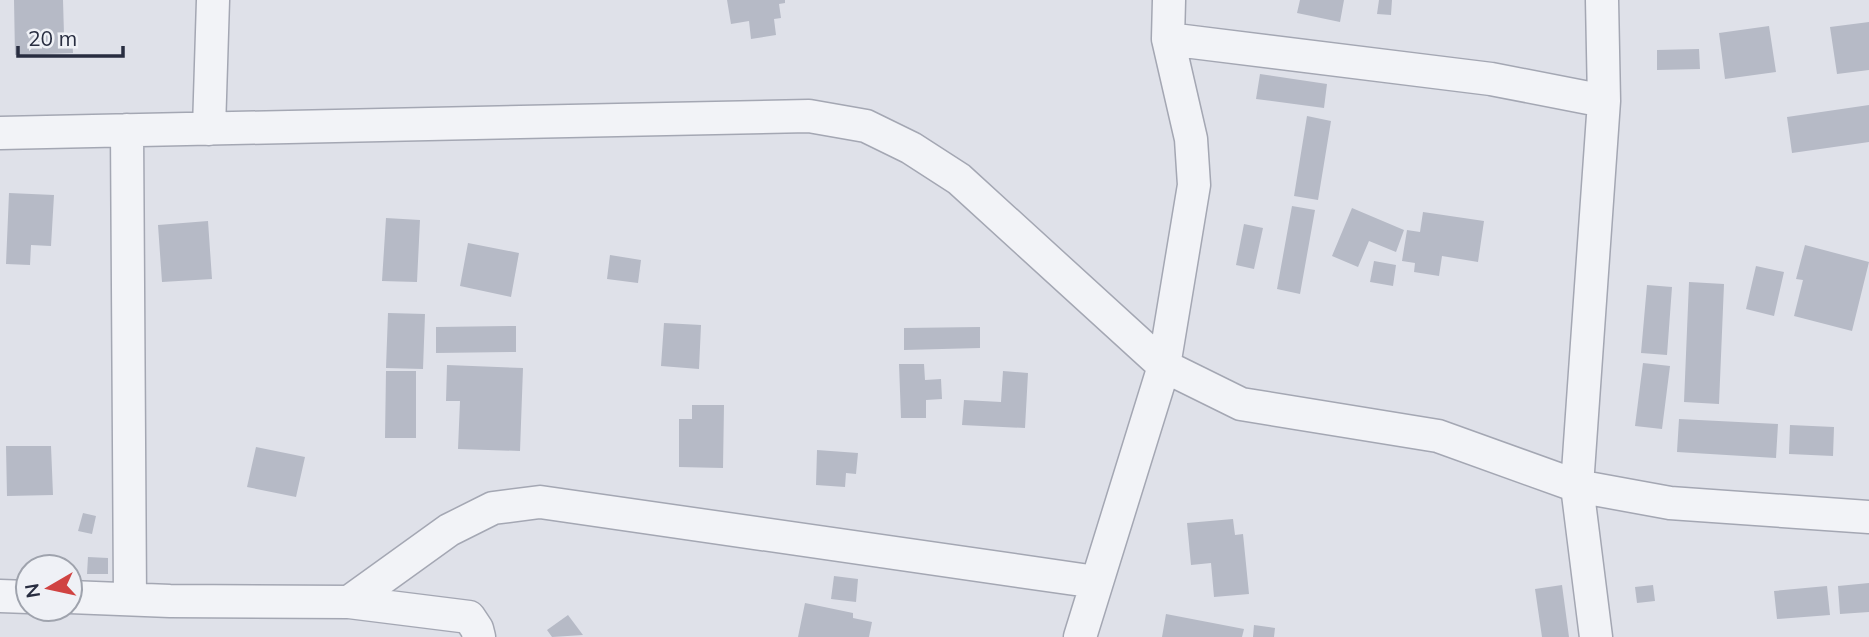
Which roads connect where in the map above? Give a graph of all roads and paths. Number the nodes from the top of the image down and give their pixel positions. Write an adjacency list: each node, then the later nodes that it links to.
1 (213, 0): 6 (street)
2 (1169, 0): 4 (street)
3 (1602, 0): 5 (street)
4 (1168, 38): 5 (street); 9 (street)
5 (1604, 101): 10 (street)
6 (209, 129): 7 (street); 9 (street)
7 (127, 130): 8 (street); 14 (street)
8 (0, 133)
9 (1164, 366): 10 (street); 12 (street)
10 (1577, 486): 11 (street); 18 (street)
11 (1869, 517)
12 (1096, 582): 15 (street); 17 (street)
13 (84, 597): 14 (street)
14 (130, 598): 15 (street)
15 (349, 602): 16 (street)
16 (479, 637)
17 (1080, 637)
18 (1596, 637)

